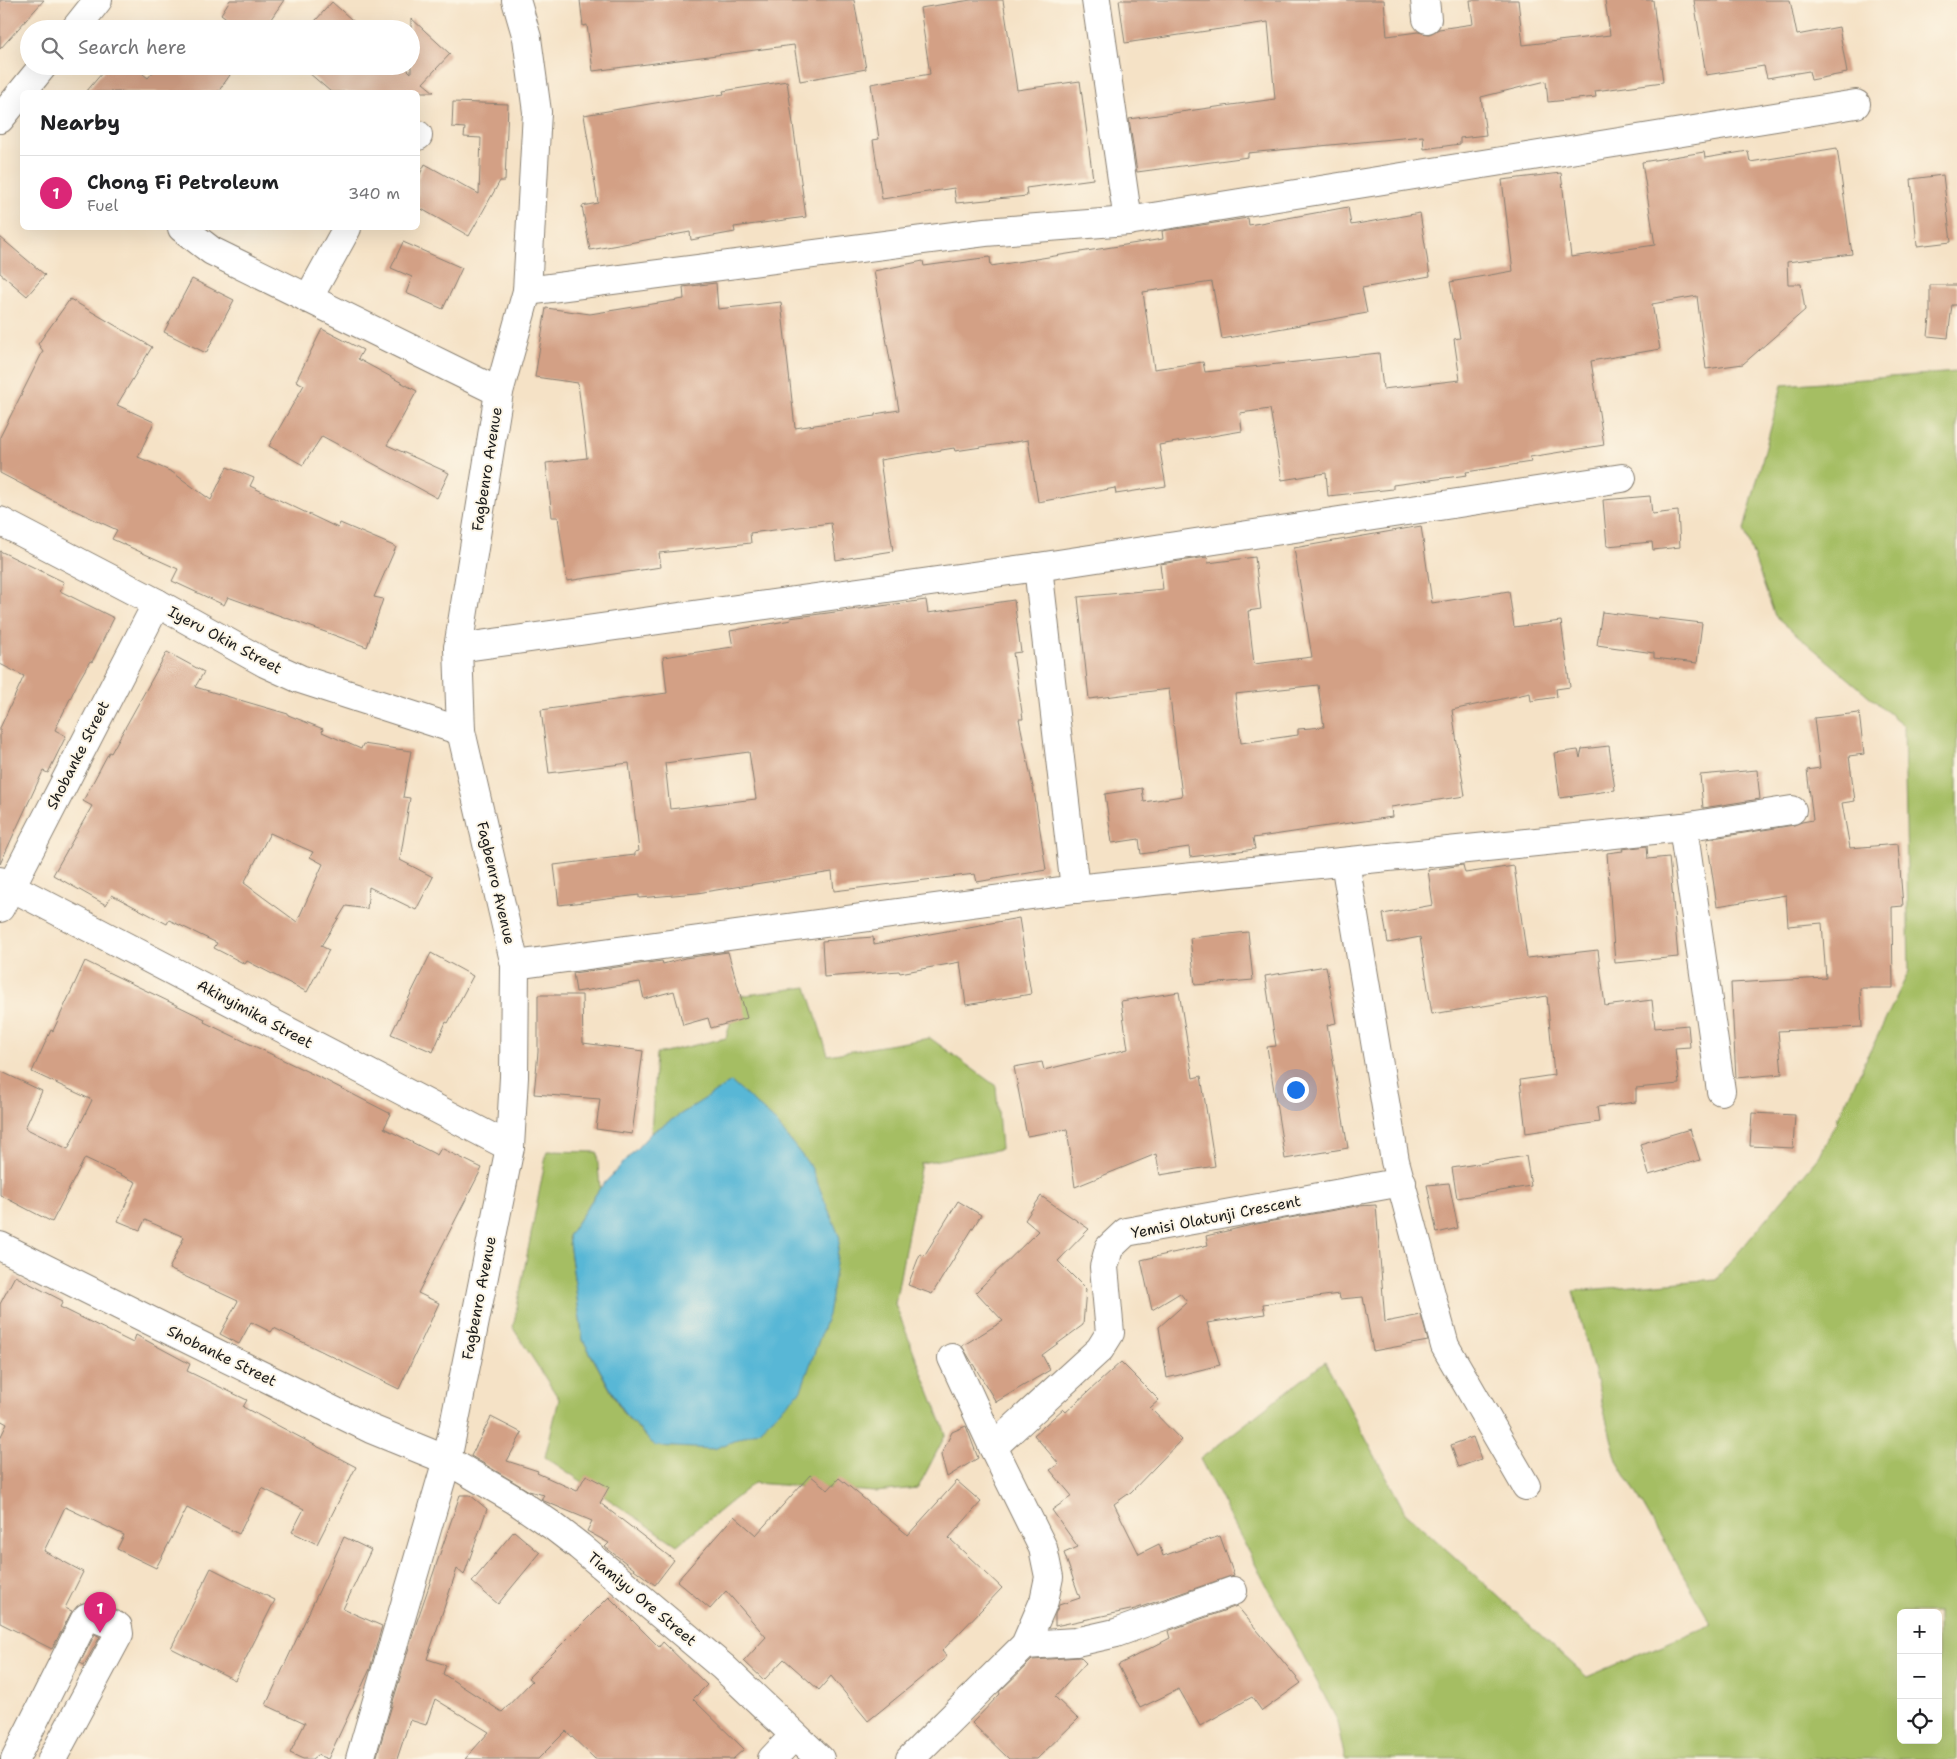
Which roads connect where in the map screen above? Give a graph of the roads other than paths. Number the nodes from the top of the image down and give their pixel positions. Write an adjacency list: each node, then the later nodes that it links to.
1 (98, 0): 4 (street)
2 (516, 0): 13 (street, Fagbenro Avenue)
3 (1096, 0): 10 (street)
4 (82, 20)
5 (37, 75): 6 (street)
6 (24, 90)
7 (20, 95): 9 (street)
8 (1856, 104): 10 (street)
9 (0, 119)
10 (1128, 221): 13 (street)
11 (185, 230): 14 (street)
12 (346, 230): 14 (street)
13 (527, 291): 15 (street, Fagbenro Avenue)
14 (308, 298): 15 (street)
15 (499, 392): 20 (street, Fagbenro Avenue)
16 (1622, 478): 18 (street)
17 (0, 521): 19 (street, Iyeru Okin Street)
18 (1038, 568): 20 (street); 25 (street)
19 (157, 603): 21 (street, Iyeru Okin Street); 26 (street, Shobanke Street)
20 (458, 648): 21 (street, Fagbenro Avenue)
21 (461, 731): 27 (street, Fagbenro Avenue)
22 (1792, 810): 23 (street)
23 (1684, 827): 24 (street); 28 (street)
24 (1345, 862): 25 (street); 30 (street)
25 (1075, 889): 27 (street)
26 (4, 891): 29 (street, Akinyimika Street)
27 (515, 965): 29 (street, Fagbenro Avenue)
28 (1721, 1092)
29 (510, 1147): 34 (street, Fagbenro Avenue)
30 (1402, 1182): 33 (street, Yemisi Olatunji Crescent); 35 (street)
31 (0, 1246): 34 (street, Shobanke Street)
32 (952, 1358): 33 (street)
33 (993, 1447): 37 (street)
34 (447, 1460): 38 (street, Tiamiyu Ore Street); 41 (street, Fagbenro Avenue)
35 (1526, 1486)
36 (1233, 1591): 37 (street)
37 (1025, 1645): 44 (street)
38 (794, 1736): 42 (street); 43 (street, Tiamiyu Ore Street)
39 (15, 1759): 40 (street)
40 (52, 1759)
41 (360, 1759)
42 (772, 1759)
43 (820, 1759)
44 (910, 1759)

